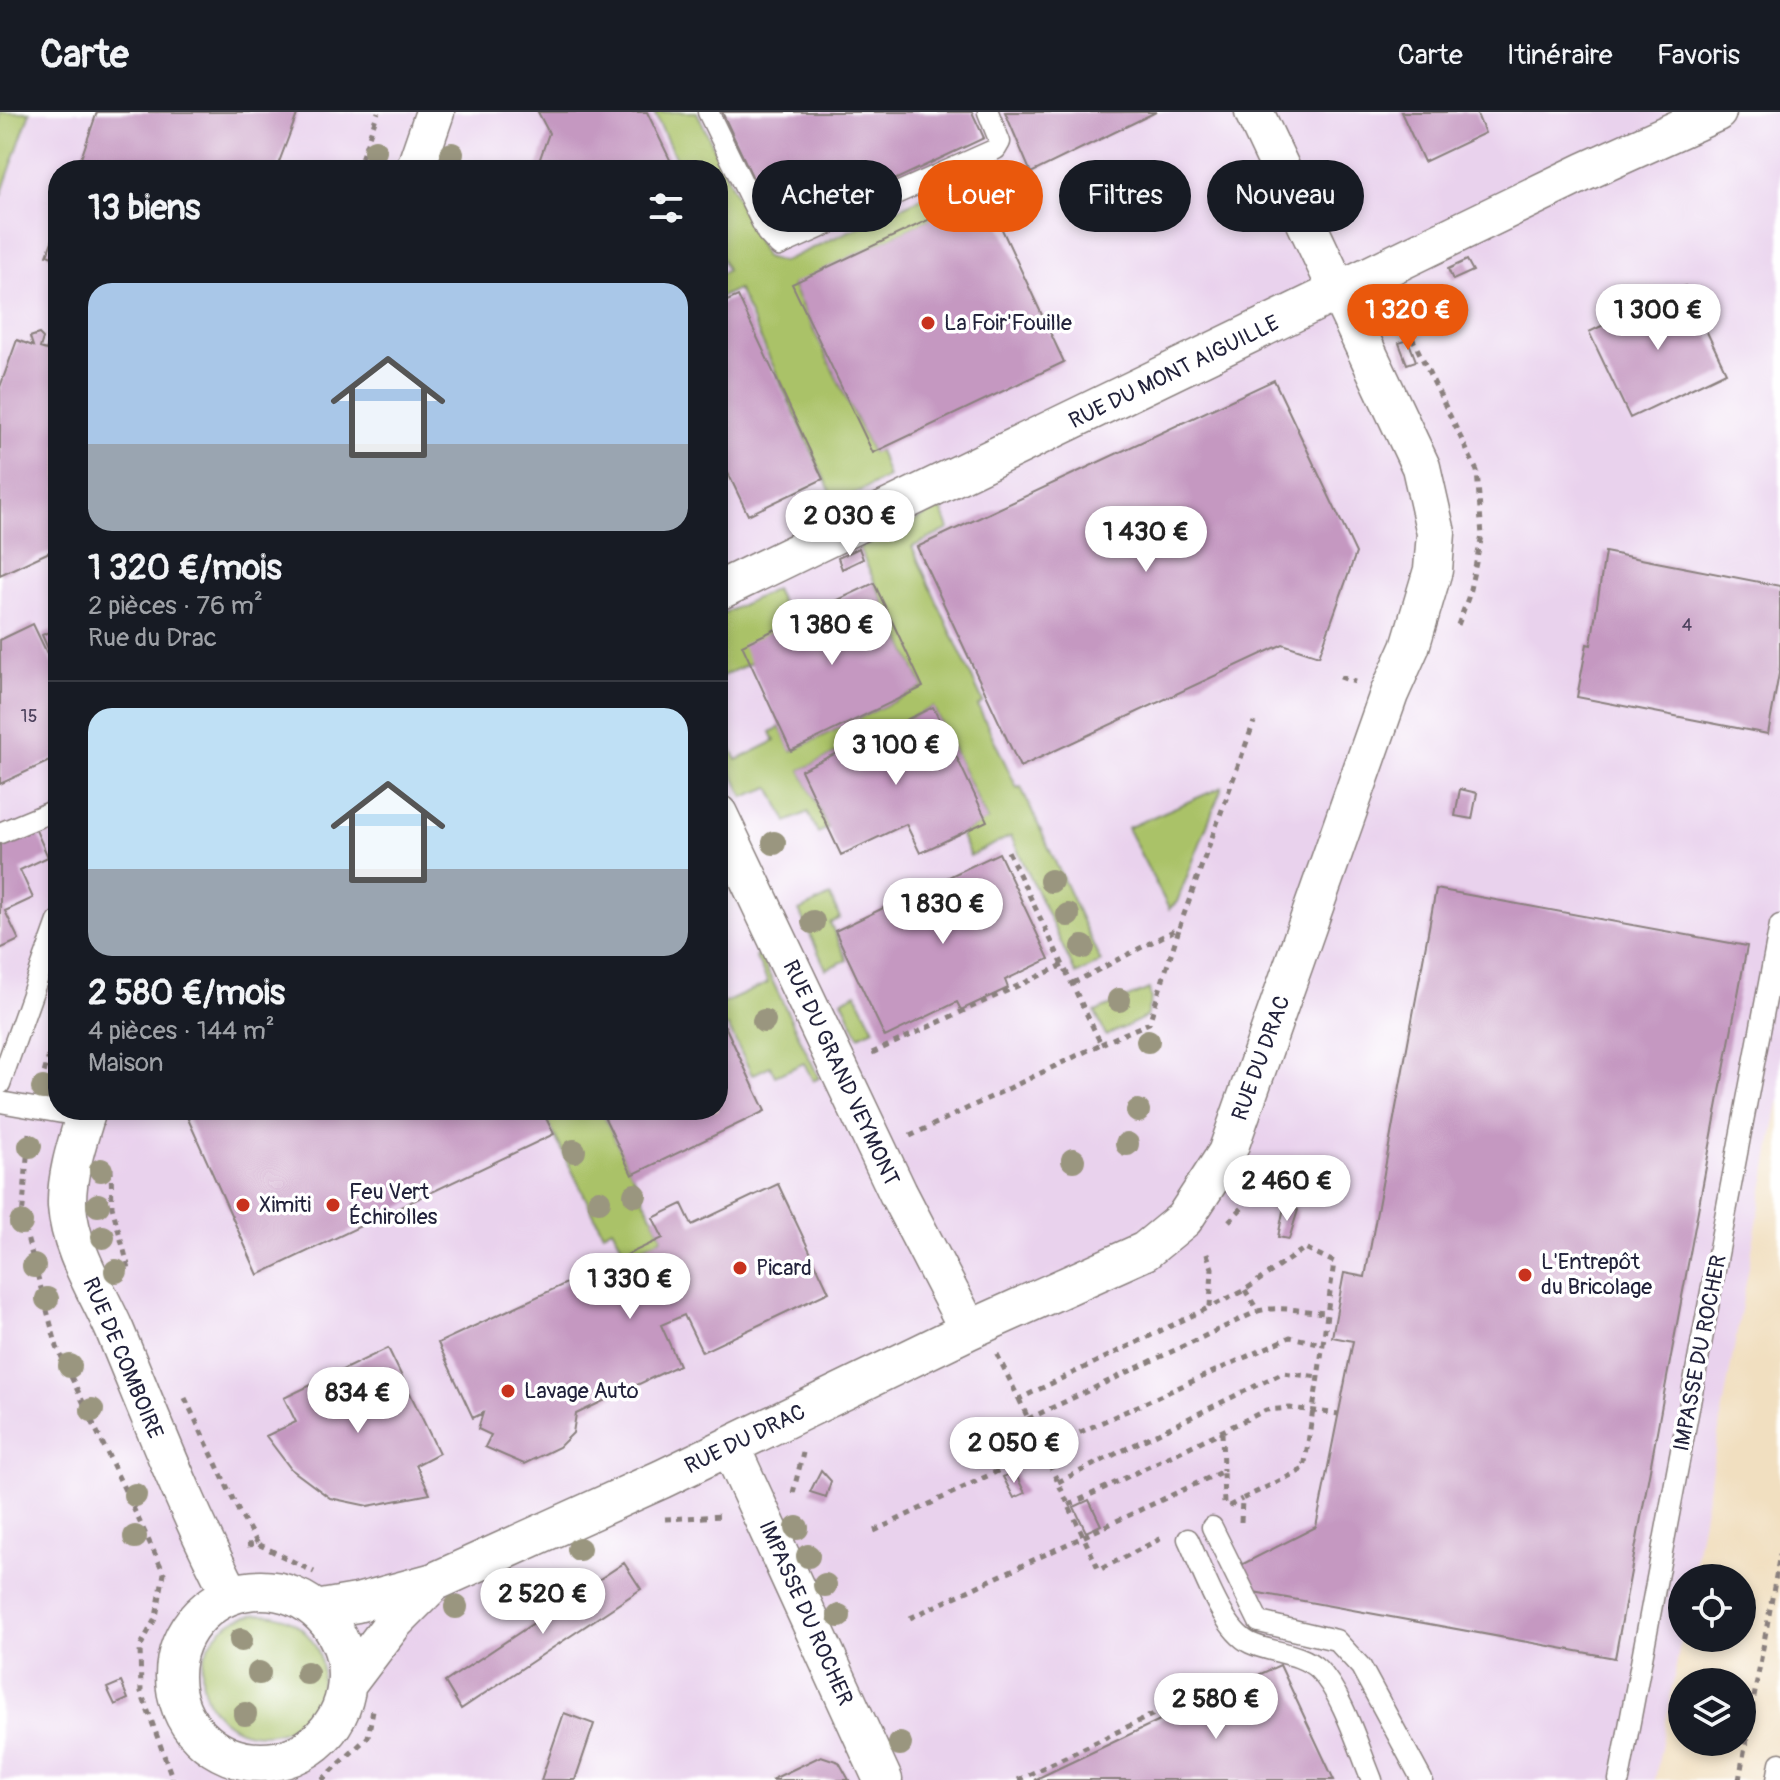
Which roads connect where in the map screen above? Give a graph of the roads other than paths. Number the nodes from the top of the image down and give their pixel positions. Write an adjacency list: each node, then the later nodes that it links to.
1 (435, 112): 6 (street)
2 (708, 112): 3 (lane)
3 (988, 112)
4 (1254, 112): 7 (street, RUE DU DRAC)
5 (1717, 112): 7 (street, RUE DU MONT AIGUILLE)
6 (418, 160)
7 (1340, 293): 8 (street, RUE DU MONT AIGUILLE); 18 (street, RUE DU DRAC)
8 (728, 586)
9 (728, 809): 18 (street, RUE DU GRAND VEYMONT)
10 (48, 813): 11 (lane)
11 (0, 833)
12 (1780, 925): 33 (lane, IMPASSE DU ROCHER)
13 (48, 961): 14 (lane)
14 (0, 1084)
15 (0, 1102): 16 (lane)
16 (48, 1109)
17 (84, 1120): 23 (street, RUE DE COMBOIRE)
18 (984, 1349): 19 (street, RUE DU DRAC)
19 (730, 1446): 22 (street, RUE DU DRAC); 30 (street, IMPASSE DU ROCHER)
20 (1212, 1527): 32 (lane)
21 (1188, 1539): 31 (lane)
22 (434, 1582): 24 (street); 25 (street)
23 (231, 1595): 24 (street); 26 (street)
24 (316, 1610): 25 (street)
25 (347, 1684): 28 (street)
26 (204, 1742): 28 (street); 29 (street)
27 (1780, 1763): 34 (lane)
28 (262, 1771)
29 (204, 1780)
30 (883, 1780)
31 (1372, 1780)
32 (1422, 1780)
33 (1619, 1780)
34 (1777, 1780)

